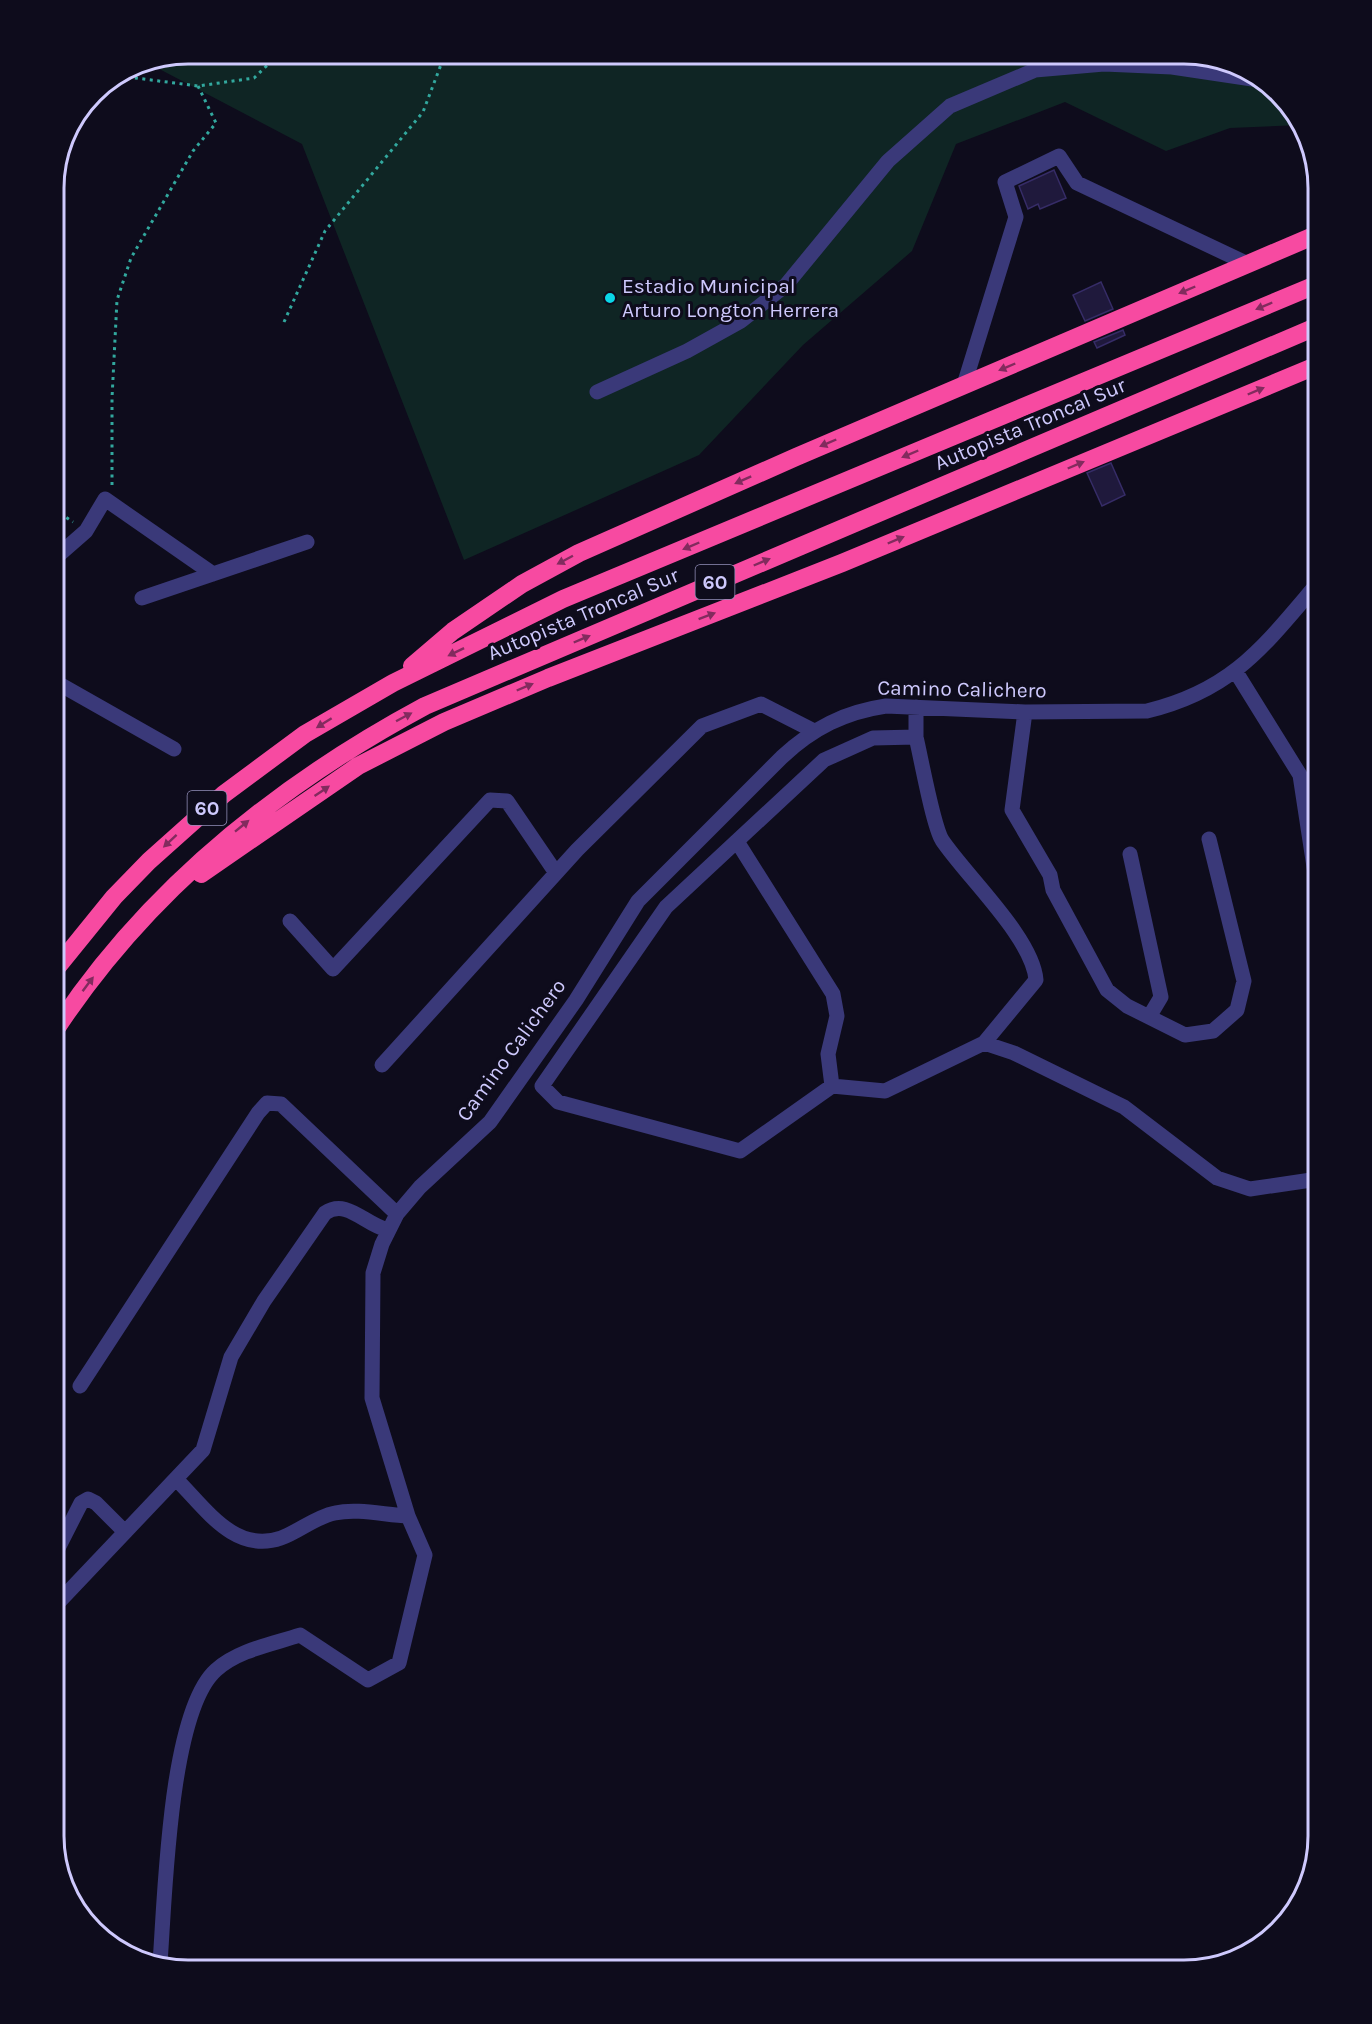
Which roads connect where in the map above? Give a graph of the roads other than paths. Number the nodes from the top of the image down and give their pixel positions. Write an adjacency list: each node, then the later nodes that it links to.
1 (1092, 65): 10 (street)
2 (1127, 65): 3 (street)
3 (1236, 77)
4 (1308, 238): 5 (highway)
5 (1248, 264): 9 (highway, one-way to 9); 9 (street)
6 (1308, 288): 17 (highway, Autopista Troncal Sur / 60, one-way to 17)
7 (1308, 330): 29 (highway, Autopista Troncal Sur / 60, one-way to 7)
8 (1308, 369): 29 (highway, one-way to 8)
9 (964, 385): 17 (highway, one-way to 17)
10 (597, 392)
11 (307, 542): 13 (street)
12 (65, 550): 13 (street)
13 (213, 574): 15 (street)
14 (1308, 595): 16 (street, Camino Calichero)
15 (142, 598)
16 (1236, 672): 20 (street, Camino Calichero); 24 (street)
17 (393, 683): 31 (highway, Autopista Troncal Sur / 60, one-way to 31)
18 (65, 687): 23 (street)
19 (916, 707): 20 (street, Camino Calichero); 21 (street, Camino Calichero); 22 (street)
20 (1025, 712): 33 (street)
21 (814, 730): 28 (street); 38 (street, Camino Calichero)
22 (916, 737): 26 (street); 34 (street)
23 (174, 749)
24 (1308, 827)
25 (1209, 839): 33 (street)
26 (738, 843): 36 (street); 36 (street)
27 (1130, 854): 33 (street)
28 (556, 873): 30 (street); 35 (street)
29 (152, 907): 32 (highway, Autopista Troncal Sur / 60, one-way to 29)
30 (290, 921)
31 (65, 958)
32 (64, 1017)
33 (1149, 1017)
34 (984, 1043): 36 (street); 37 (street)
35 (382, 1065)
36 (832, 1086)
37 (1308, 1180)
38 (397, 1215): 39 (street, Camino Calichero); 40 (street)
39 (388, 1230): 41 (street); 42 (street, Camino Calichero)
40 (80, 1386)
41 (177, 1480): 42 (street); 43 (street)
42 (408, 1516): 46 (street, Camino Calichero)
43 (124, 1531): 44 (street); 45 (street)
44 (64, 1536)
45 (64, 1596)
46 (161, 1956)

